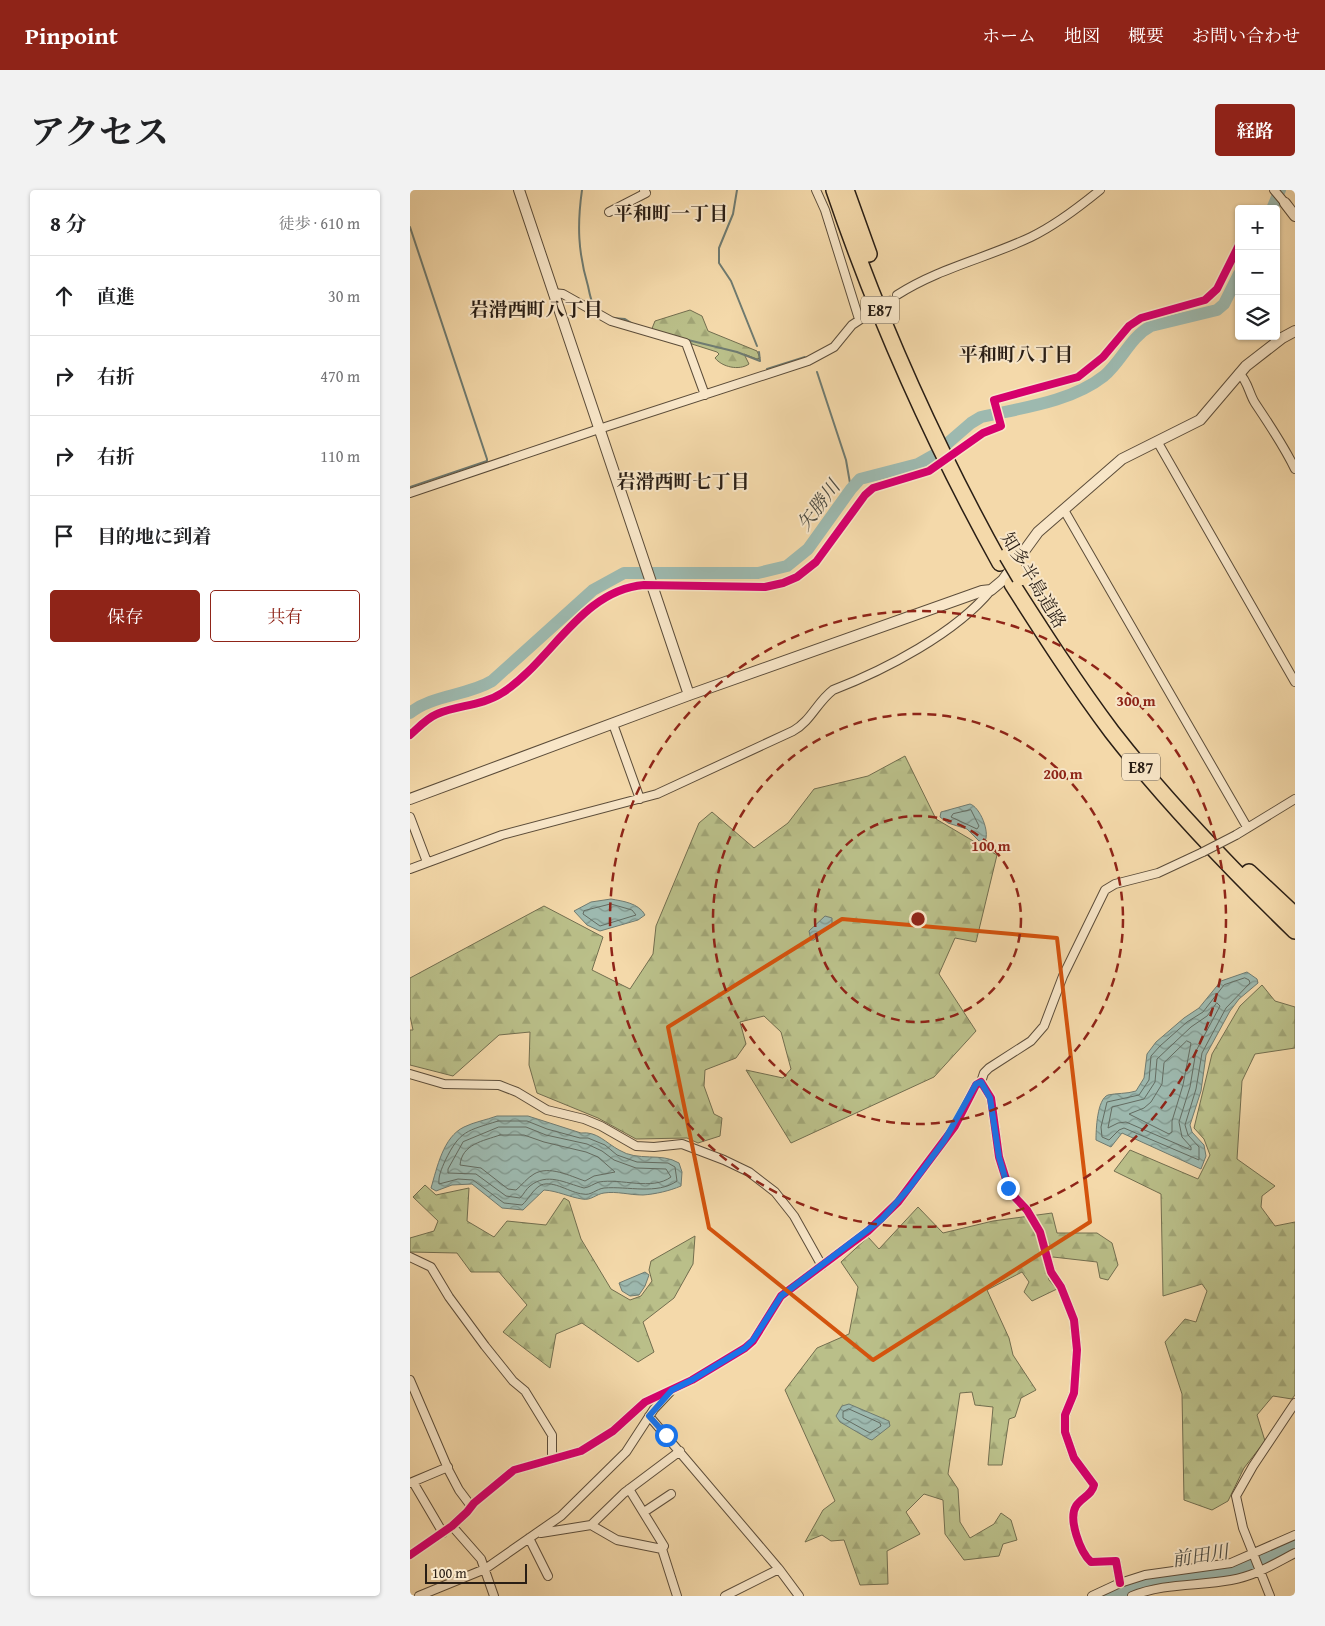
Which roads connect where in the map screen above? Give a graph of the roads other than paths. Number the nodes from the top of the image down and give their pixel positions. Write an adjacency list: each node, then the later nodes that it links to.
1 (519, 190): 10 (street)
2 (644, 190): 8 (street)
3 (816, 190): 13 (street)
4 (1100, 190): 11 (street)
5 (1274, 190): 7 (street)
6 (836, 191): 22 (highway, 知多半島道路 / E87, bridge)
7 (1285, 203): 9 (street)
8 (609, 212)
9 (1295, 216)
10 (553, 293): 16 (street); 17 (street)
11 (898, 295)
12 (870, 312): 13 (street)
13 (859, 319): 16 (street)
14 (1295, 331): 15 (street)
15 (1239, 373): 18 (street); 19 (street)
16 (705, 395): 17 (street)
17 (598, 429): 20 (street); 25 (street)
18 (1157, 441): 21 (street); 24 (street)
19 (1295, 469)
20 (410, 493)
21 (1064, 510): 23 (street); 31 (street)
22 (1016, 581): 34 (highway, 知多半島道路 / E87); 35 (highway, 知多半島道路 / E87)
23 (991, 590): 25 (street); 28 (street)
24 (1295, 682)
25 (689, 695): 26 (street)
26 (613, 724): 27 (street); 28 (street)
27 (410, 799)
28 (640, 799): 32 (street)
29 (1295, 799): 31 (street)
30 (410, 817): 32 (street)
31 (1247, 827): 37 (street, bridge)
32 (427, 862): 33 (street)
33 (410, 869)
34 (1295, 915)
35 (1295, 931)
36 (410, 1074): 39 (street)
37 (981, 1082): 39 (street); 67 (street)
38 (410, 1257): 47 (street)
39 (822, 1266): 41 (street)
40 (410, 1380): 42 (street)
41 (672, 1390): 45 (street); 47 (street)
42 (418, 1401): 44 (street); 48 (street)
43 (1295, 1403): 62 (street)
44 (410, 1405)
45 (649, 1416): 46 (street); 58 (street)
46 (680, 1451): 50 (street); 64 (street)
47 (552, 1458): 52 (street)
48 (448, 1467): 49 (street); 52 (street)
49 (412, 1482): 56 (street)
50 (630, 1489): 53 (street); 54 (street)
51 (671, 1494): 53 (street)
52 (471, 1506): 55 (street)
53 (644, 1512): 59 (street)
54 (591, 1525): 58 (street); 59 (street)
55 (452, 1526): 56 (street); 63 (street)
56 (443, 1533): 61 (street)
57 (1295, 1535): 62 (street)
58 (532, 1537): 63 (street); 66 (street)
59 (662, 1549): 70 (street)
60 (1295, 1553): 65 (street)
61 (410, 1555)
62 (1254, 1556): 65 (street); 67 (street)
63 (485, 1569): 68 (street); 69 (street)
64 (779, 1569): 71 (street); 72 (street)
65 (1259, 1570): 74 (street); 75 (street)
66 (548, 1576)
67 (1120, 1583): 73 (street)
68 (419, 1596)
69 (494, 1596)
70 (677, 1596)
71 (725, 1596)
72 (799, 1596)
73 (1092, 1596)
74 (1132, 1596)
75 (1270, 1596)

